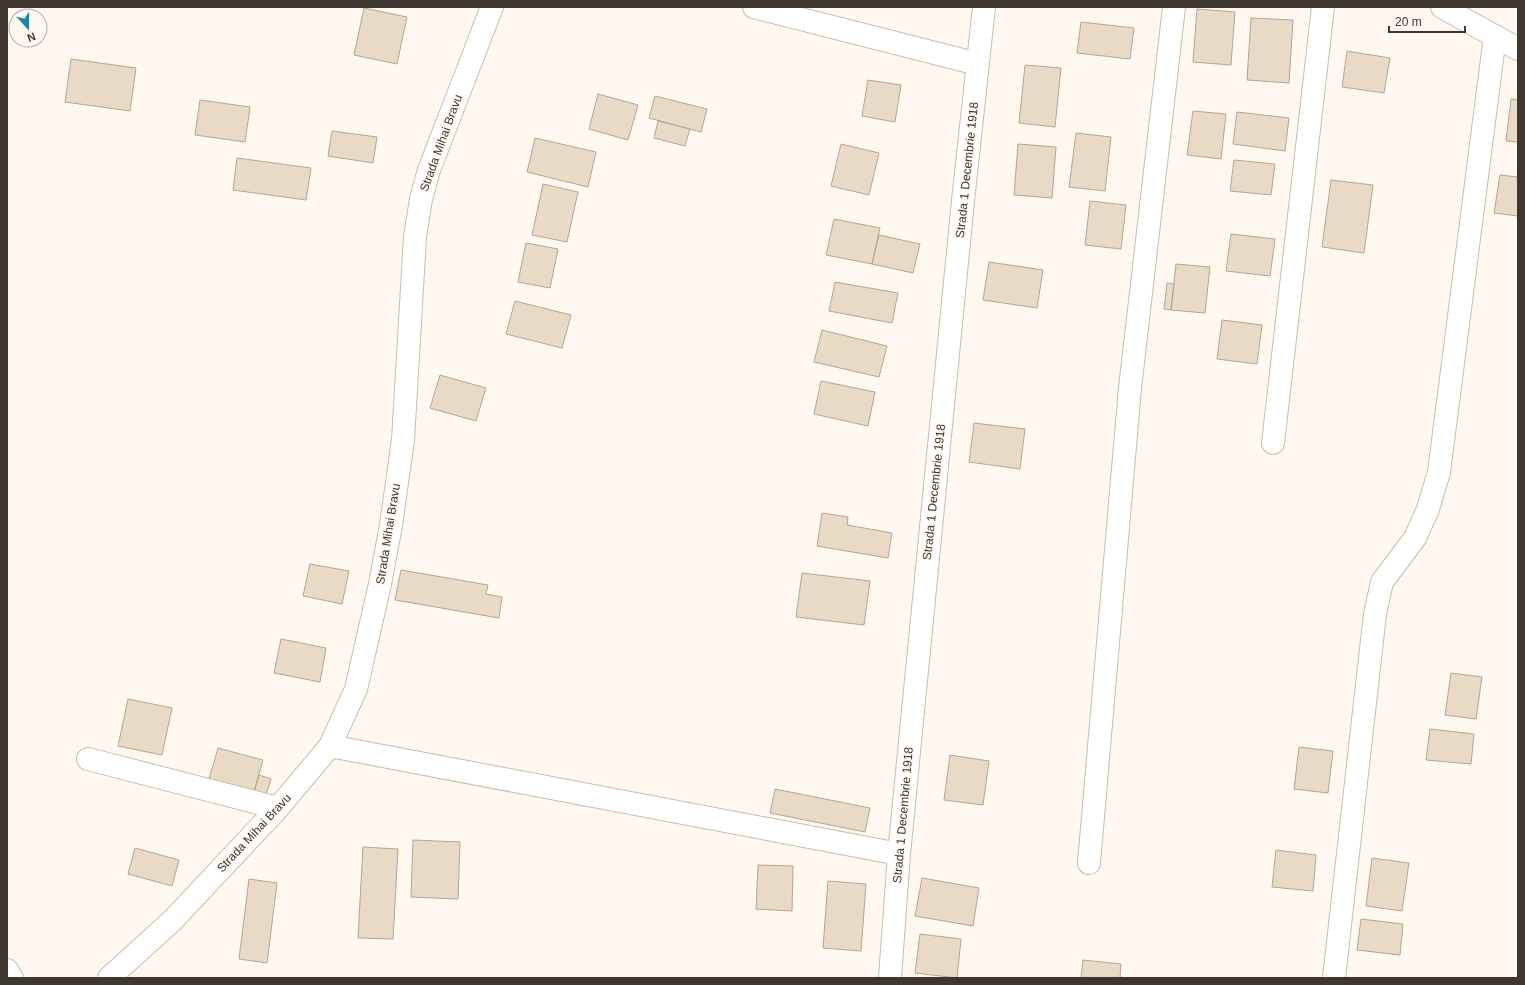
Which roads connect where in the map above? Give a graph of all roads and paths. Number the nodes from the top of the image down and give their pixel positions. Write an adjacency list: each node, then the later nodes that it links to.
1 (492, 7): 11 (street, Strada Mihai Bravu)
2 (754, 7): 9 (street)
3 (984, 7): 9 (street, Strada 1 Decembrie 1918)
4 (1174, 7): 15 (street)
5 (1323, 7): 10 (street)
6 (1442, 7): 7 (street)
7 (1495, 36): 8 (street); 20 (street)
8 (1518, 49)
9 (978, 64): 14 (street, Strada 1 Decembrie 1918)
10 (1272, 443)
11 (330, 746): 13 (street, Strada Mihai Bravu); 14 (street)
12 (88, 759): 13 (street)
13 (278, 808): 18 (street, Strada Mihai Bravu)
14 (899, 854): 19 (street, Strada 1 Decembrie 1918)
15 (1089, 863)
16 (7, 970): 17 (street)
17 (12, 978)
18 (109, 978)
19 (890, 978)
20 (1334, 978)

